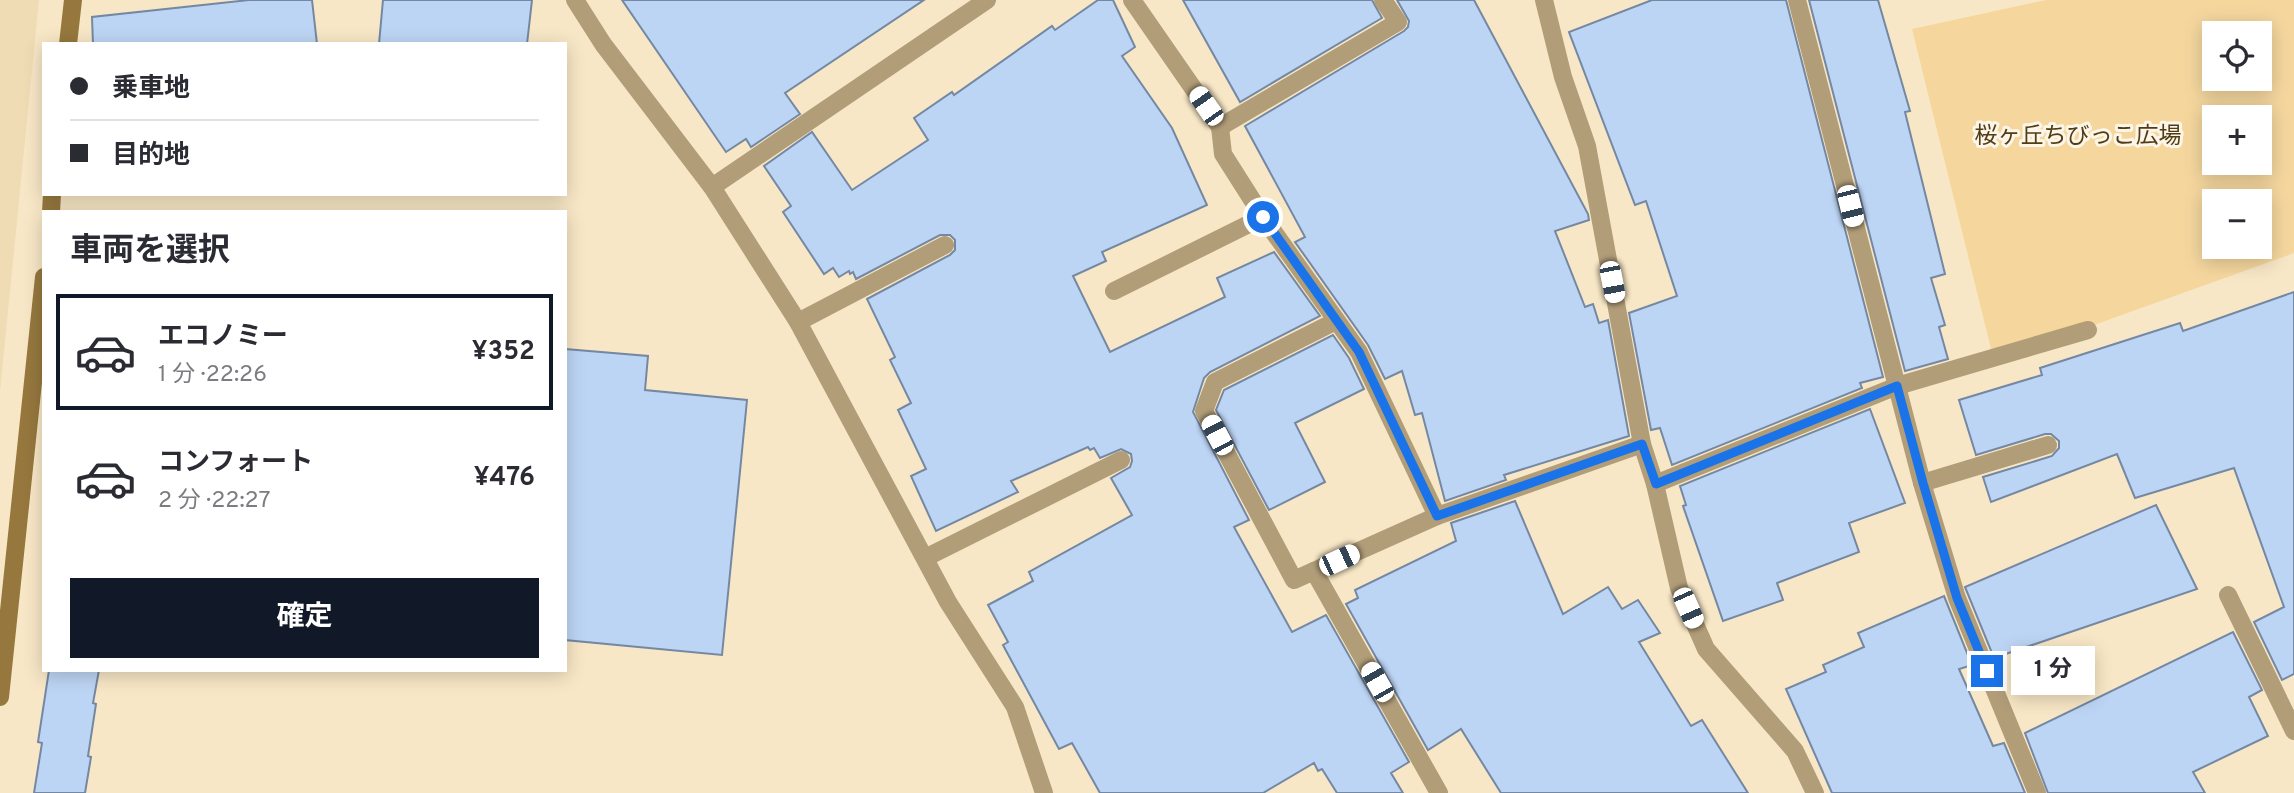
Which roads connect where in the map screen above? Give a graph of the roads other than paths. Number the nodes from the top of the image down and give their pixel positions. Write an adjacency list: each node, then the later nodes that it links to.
1 (73, 0): 8 (street)
2 (575, 0): 10 (street)
3 (988, 0): 10 (street)
4 (1132, 0): 9 (street)
5 (1384, 0): 9 (street)
6 (1544, 0): 19 (street)
7 (1797, 0): 18 (street)
8 (68, 42)
9 (1220, 127): 11 (street)
10 (712, 187): 16 (street)
11 (1263, 217): 13 (street); 15 (street)
12 (945, 245): 16 (street)
13 (1114, 291)
14 (42, 296): 28 (street)
15 (1336, 321): 24 (street); 26 (street)
16 (798, 322): 25 (street)
17 (2088, 330): 18 (street)
18 (1897, 386): 22 (street); 23 (street)
19 (1642, 444): 23 (street); 24 (street)
20 (2048, 445): 22 (street)
21 (1121, 460): 25 (street)
22 (1923, 483): 33 (street)
23 (1656, 484): 32 (street)
24 (1437, 516): 26 (street)
25 (925, 558): 30 (street)
26 (1314, 571): 31 (street)
27 (2228, 595): 29 (street)
28 (0, 697)
29 (2294, 731)
30 (1044, 793)
31 (1439, 793)
32 (1815, 793)
33 (2037, 793)

